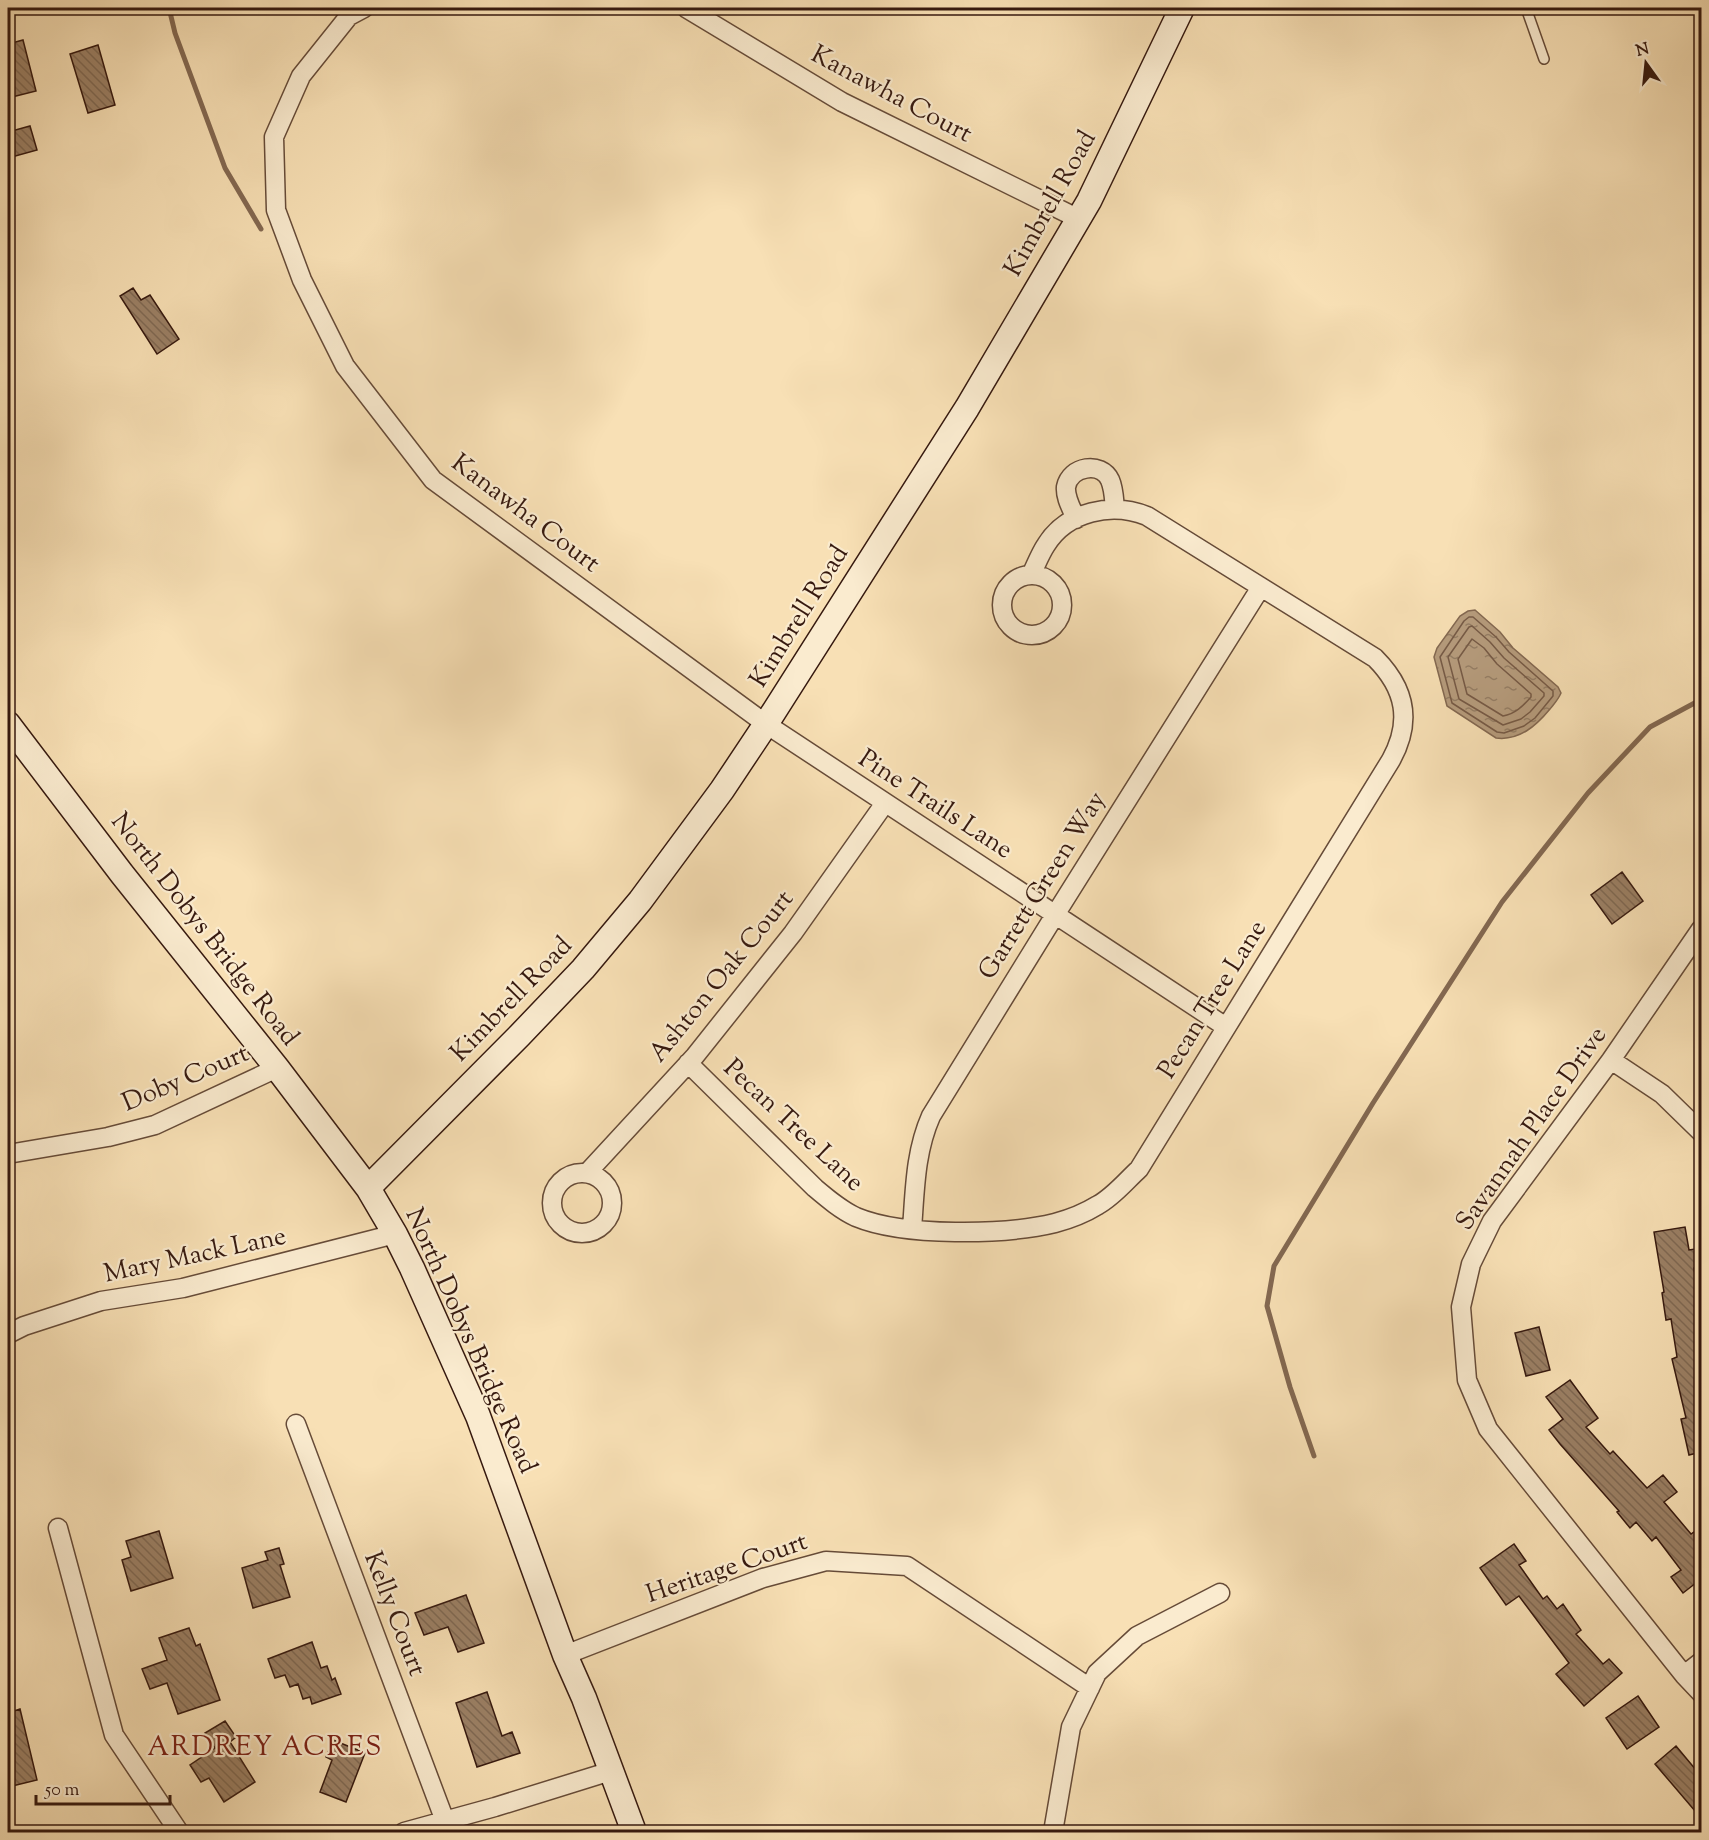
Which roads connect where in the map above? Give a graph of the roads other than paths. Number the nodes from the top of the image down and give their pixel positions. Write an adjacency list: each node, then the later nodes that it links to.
1 (364, 8): 12 (street, Kanawha Court)
2 (686, 8): 6 (street, Kanawha Court)
3 (1182, 8): 6 (street, Kimbrell Road)
4 (1526, 8): 5 (lane)
5 (1544, 59)
6 (1079, 219): 12 (street, Kimbrell Road)
7 (1115, 509): 8 (street, Pecan Tree Lane); 8 (street); 10 (street, Pecan Tree Lane)
8 (1076, 519): 9 (street, Pecan Tree Lane)
9 (1031, 575)
10 (1261, 587): 14 (street, Garrett Green Way); 16 (street, Pecan Tree Lane)
11 (8, 724): 19 (street, North Dobys Bridge Road)
12 (766, 724): 13 (street, Pine Trails Lane); 23 (street, Kimbrell Road)
13 (885, 803): 14 (street, Pine Trails Lane); 18 (street, Ashton Oak Court)
14 (1055, 915): 16 (street, Pine Trails Lane); 24 (street, Garrett Green Way)
15 (1701, 929): 17 (street, Savannah Place Drive)
16 (1226, 1027): 24 (street, Pecan Tree Lane)
17 (1611, 1060): 20 (street); 32 (street, Savannah Place Drive)
18 (688, 1063): 22 (street, Ashton Oak Court); 24 (street, Pecan Tree Lane)
19 (277, 1068): 21 (street, Doby Court); 23 (street, North Dobys Bridge Road)
20 (1701, 1133)
21 (8, 1154)
22 (587, 1173)
23 (368, 1188): 25 (street, North Dobys Bridge Road)
24 (912, 1229)
25 (395, 1234): 26 (street, Mary Mack Lane); 30 (street, North Dobys Bridge Road)
26 (8, 1334)
27 (296, 1424): 36 (street, Kelly Court)
28 (58, 1528): 37 (street)
29 (1220, 1593): 33 (street)
30 (566, 1655): 33 (street, Heritage Court); 35 (street, North Dobys Bridge Road)
31 (1701, 1661): 32 (street)
32 (1684, 1675): 34 (street, Savannah Place Drive)
33 (1090, 1688): 40 (street)
34 (1701, 1694)
35 (612, 1771): 36 (street); 39 (street, North Dobys Bridge Road)
36 (445, 1821): 38 (street)
37 (179, 1833)
38 (404, 1833)
39 (634, 1833)
40 (1053, 1833)

